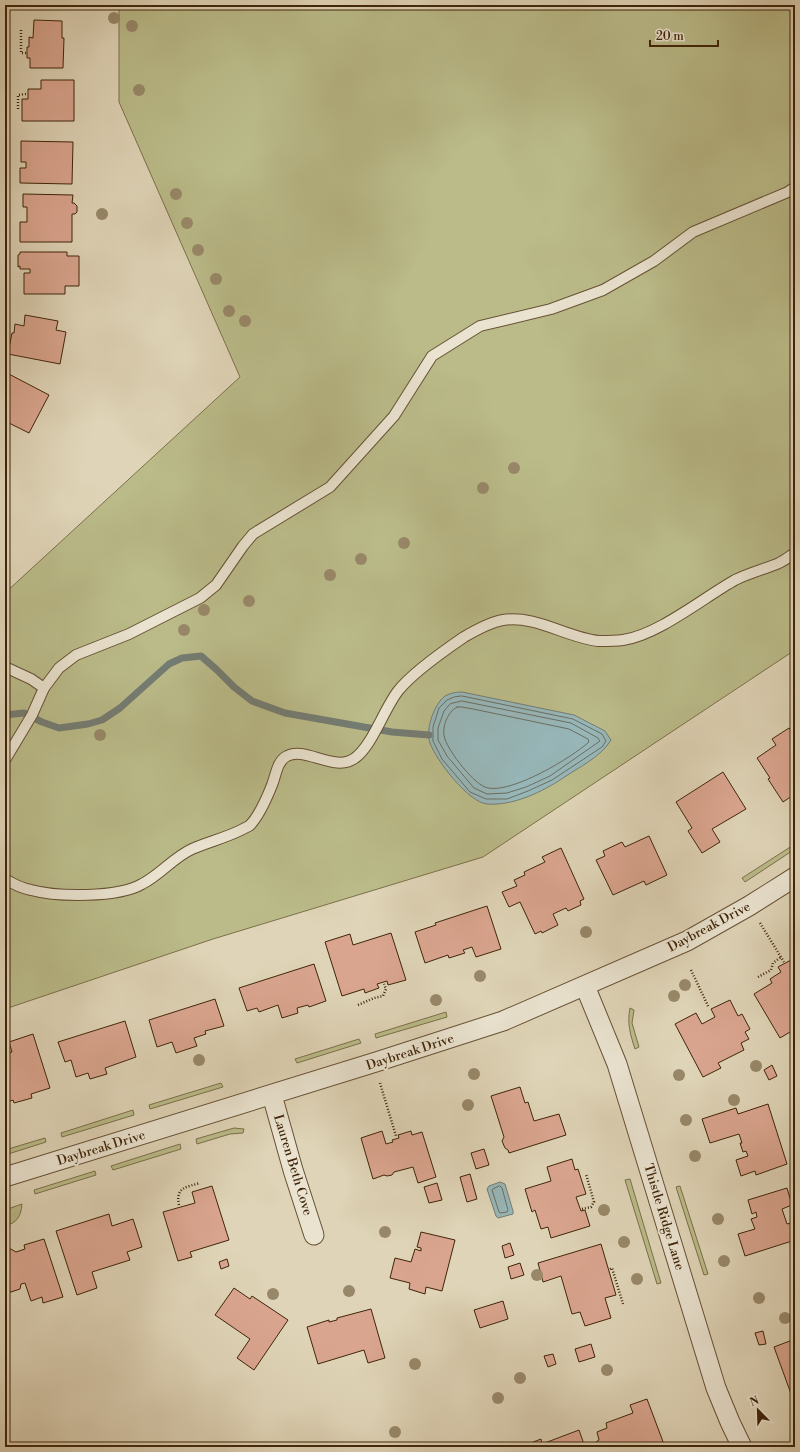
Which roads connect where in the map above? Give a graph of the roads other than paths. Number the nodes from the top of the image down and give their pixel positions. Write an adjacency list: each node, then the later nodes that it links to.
1 (795, 187): 4 (lane)
2 (795, 553): 7 (lane)
3 (5, 667): 4 (lane)
4 (44, 688): 5 (lane)
5 (5, 760)
6 (795, 877): 8 (street, Daybreak Drive)
7 (5, 879)
8 (586, 986): 9 (street, Daybreak Drive); 12 (street, Thistle Ridge Lane)
9 (272, 1095): 10 (street, Daybreak Drive); 11 (street, Lauren Beth Cove)
10 (5, 1177)
11 (314, 1235)
12 (742, 1447)

